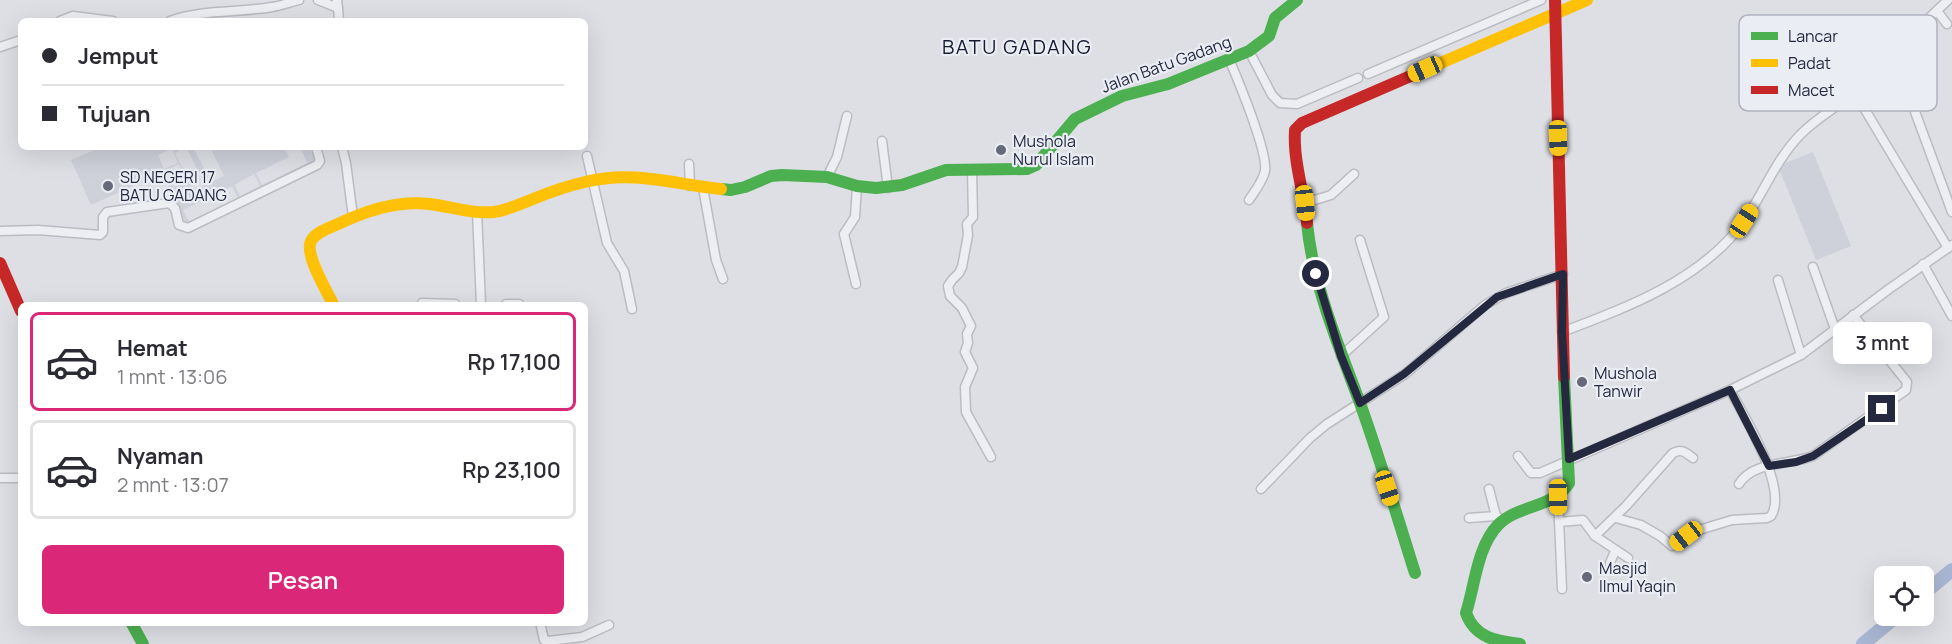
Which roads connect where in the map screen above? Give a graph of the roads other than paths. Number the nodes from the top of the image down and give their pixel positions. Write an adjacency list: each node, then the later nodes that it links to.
1 (299, 0): 14 (street)
2 (318, 0): 8 (street)
3 (1298, 0): 18 (street, Jalan Batu Gadang)
4 (1541, 0): 20 (street)
5 (1555, 0): 10 (street)
6 (1587, 0): 10 (street)
7 (1947, 0): 9 (street)
8 (338, 4)
9 (1936, 10): 11 (street); 15 (street)
10 (1556, 13): 40 (street); 50 (street)
11 (1931, 15)
12 (68, 18): 13 (street)
13 (89, 18)
14 (178, 18)
15 (1947, 24)
16 (18, 41): 17 (street)
17 (0, 47)
18 (1249, 51): 19 (street, Jalan Batu Gadang); 21 (street)
19 (1229, 59): 31 (street, Jalan Batu Gadang); 39 (street)
20 (1368, 74)
21 (1358, 78)
22 (1828, 111): 61 (street)
23 (1866, 111): 46 (street)
24 (1915, 111): 42 (street)
25 (847, 116): 33 (street)
26 (882, 141): 38 (street)
27 (317, 150): 44 (street)
28 (343, 150): 43 (street)
29 (587, 156): 34 (street)
30 (689, 164): 35 (street)
31 (972, 171): 38 (street, Jalan Batu Gadang); 67 (street)
32 (1354, 174): 40 (street)
33 (827, 177): 36 (street, Jalan Batu Gadang); 37 (street, Jalan Batu Gadang)
34 (593, 181): 35 (street, Jalan Batu Gadang); 41 (street, Jalan Batu Gadang); 57 (street)
35 (690, 186): 37 (street, Jalan Batu Gadang)
36 (857, 186): 38 (street, Jalan Batu Gadang); 53 (street)
37 (704, 188): 51 (street)
38 (888, 188)
39 (1250, 200)
40 (1305, 203): 62 (street)
41 (477, 212): 43 (street, Jalan Batu Gadang); 55 (street)
42 (1952, 212)
43 (353, 217): 54 (street, Jalan Batu Gadang)
44 (0, 231)
45 (1360, 240): 62 (street)
46 (1950, 247): 48 (street)
47 (0, 263): 56 (street)
48 (1923, 264): 58 (street); 59 (street)
49 (1813, 267): 60 (street)
50 (1563, 274): 61 (street); 65 (street)
51 (723, 279)
52 (1778, 280): 63 (street)
53 (856, 284)
54 (332, 302)
55 (481, 302)
56 (18, 303)
57 (632, 309)
58 (1853, 315): 60 (street); 70 (street)
59 (1952, 316)
60 (1835, 329): 63 (street)
61 (1562, 332): 69 (street)
62 (1341, 356): 65 (street)
63 (1801, 356): 64 (street)
64 (1730, 390): 69 (street); 70 (street)
65 (1360, 403): 74 (street); 85 (street)
66 (1518, 456): 69 (street)
67 (991, 457)
68 (1693, 458): 79 (street)
69 (1569, 459): 76 (street)
70 (1769, 466): 73 (street); 79 (street)
71 (0, 478): 72 (street)
72 (18, 478)
73 (1739, 484)
74 (1261, 489)
75 (1489, 489): 78 (street)
76 (1558, 497): 78 (street); 80 (street)
77 (1469, 518): 78 (street)
78 (1500, 518): 91 (street)
79 (1616, 518): 81 (street)
80 (1559, 522): 81 (street); 86 (street)
81 (1595, 537): 82 (street)
82 (1615, 551): 83 (street); 84 (street)
83 (1628, 558)
84 (1610, 563)
85 (1415, 573)
86 (1562, 589)
87 (609, 625): 89 (street)
88 (133, 626): 90 (street)
89 (541, 626)
90 (143, 644)
91 (1520, 644)

